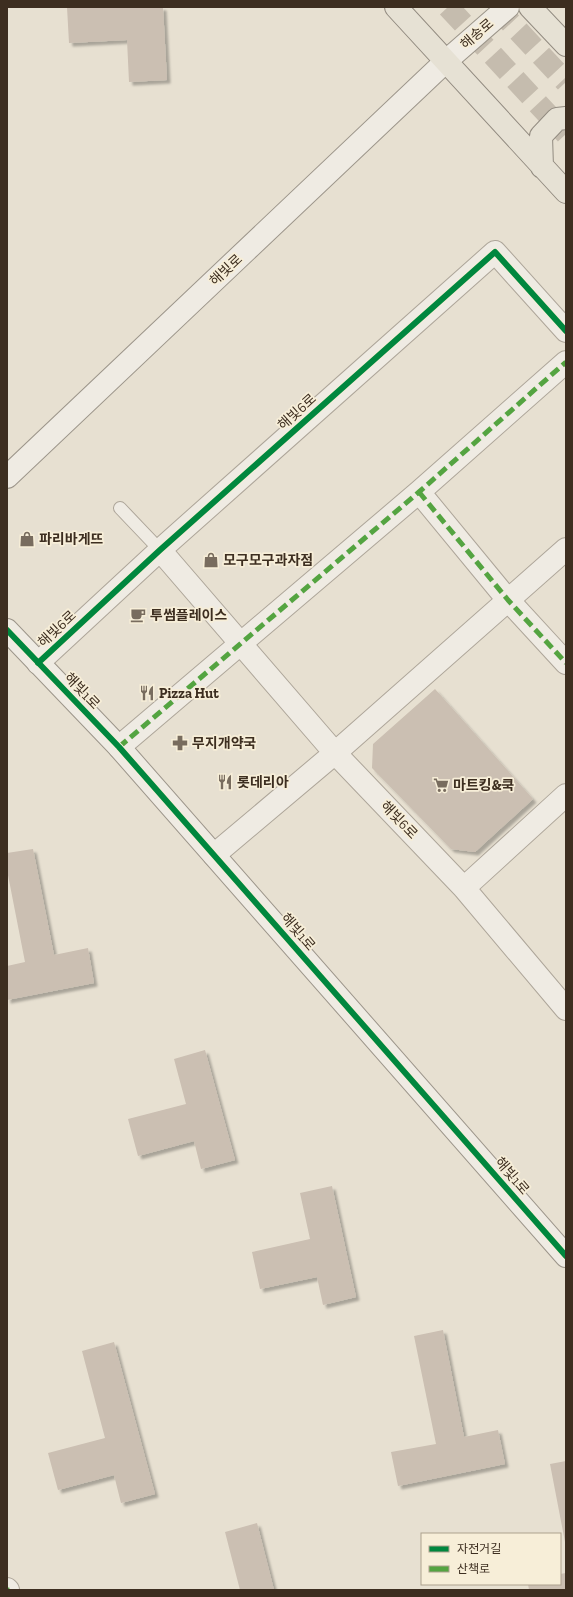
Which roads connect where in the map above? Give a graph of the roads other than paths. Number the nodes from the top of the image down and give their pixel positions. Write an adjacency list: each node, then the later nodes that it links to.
1 (396, 7): 5 (main road)
2 (508, 7): 5 (street, 해송로)
3 (530, 7): 4 (main road)
4 (566, 45)
5 (445, 62): 7 (main road); 11 (street, 해빛로)
6 (566, 118): 7 (main road)
7 (542, 167): 8 (main road)
8 (566, 192)
9 (566, 331): 15 (street, 해빛6로)
10 (566, 362): 12 (street)
11 (7, 477)
12 (419, 492): 16 (street); 18 (street)
13 (120, 508): 15 (lane)
14 (566, 549): 16 (street)
15 (160, 550): 18 (street, 해빛6로); 19 (street, 해빛6로)
16 (508, 600): 20 (street); 22 (street)
17 (7, 630): 19 (street, 해빛1로)
18 (240, 642): 21 (street); 22 (street, 해빛6로)
19 (38, 663): 21 (street, 해빛1로)
20 (566, 663)
21 (119, 747): 24 (street, 해빛1로)
22 (335, 753): 24 (street); 25 (street, 해빛6로)
23 (566, 795): 25 (street)
24 (214, 855): 27 (street, 해빛1로)
25 (464, 888): 26 (street, 해빛6로)
26 (566, 1009)
27 (566, 1256)

